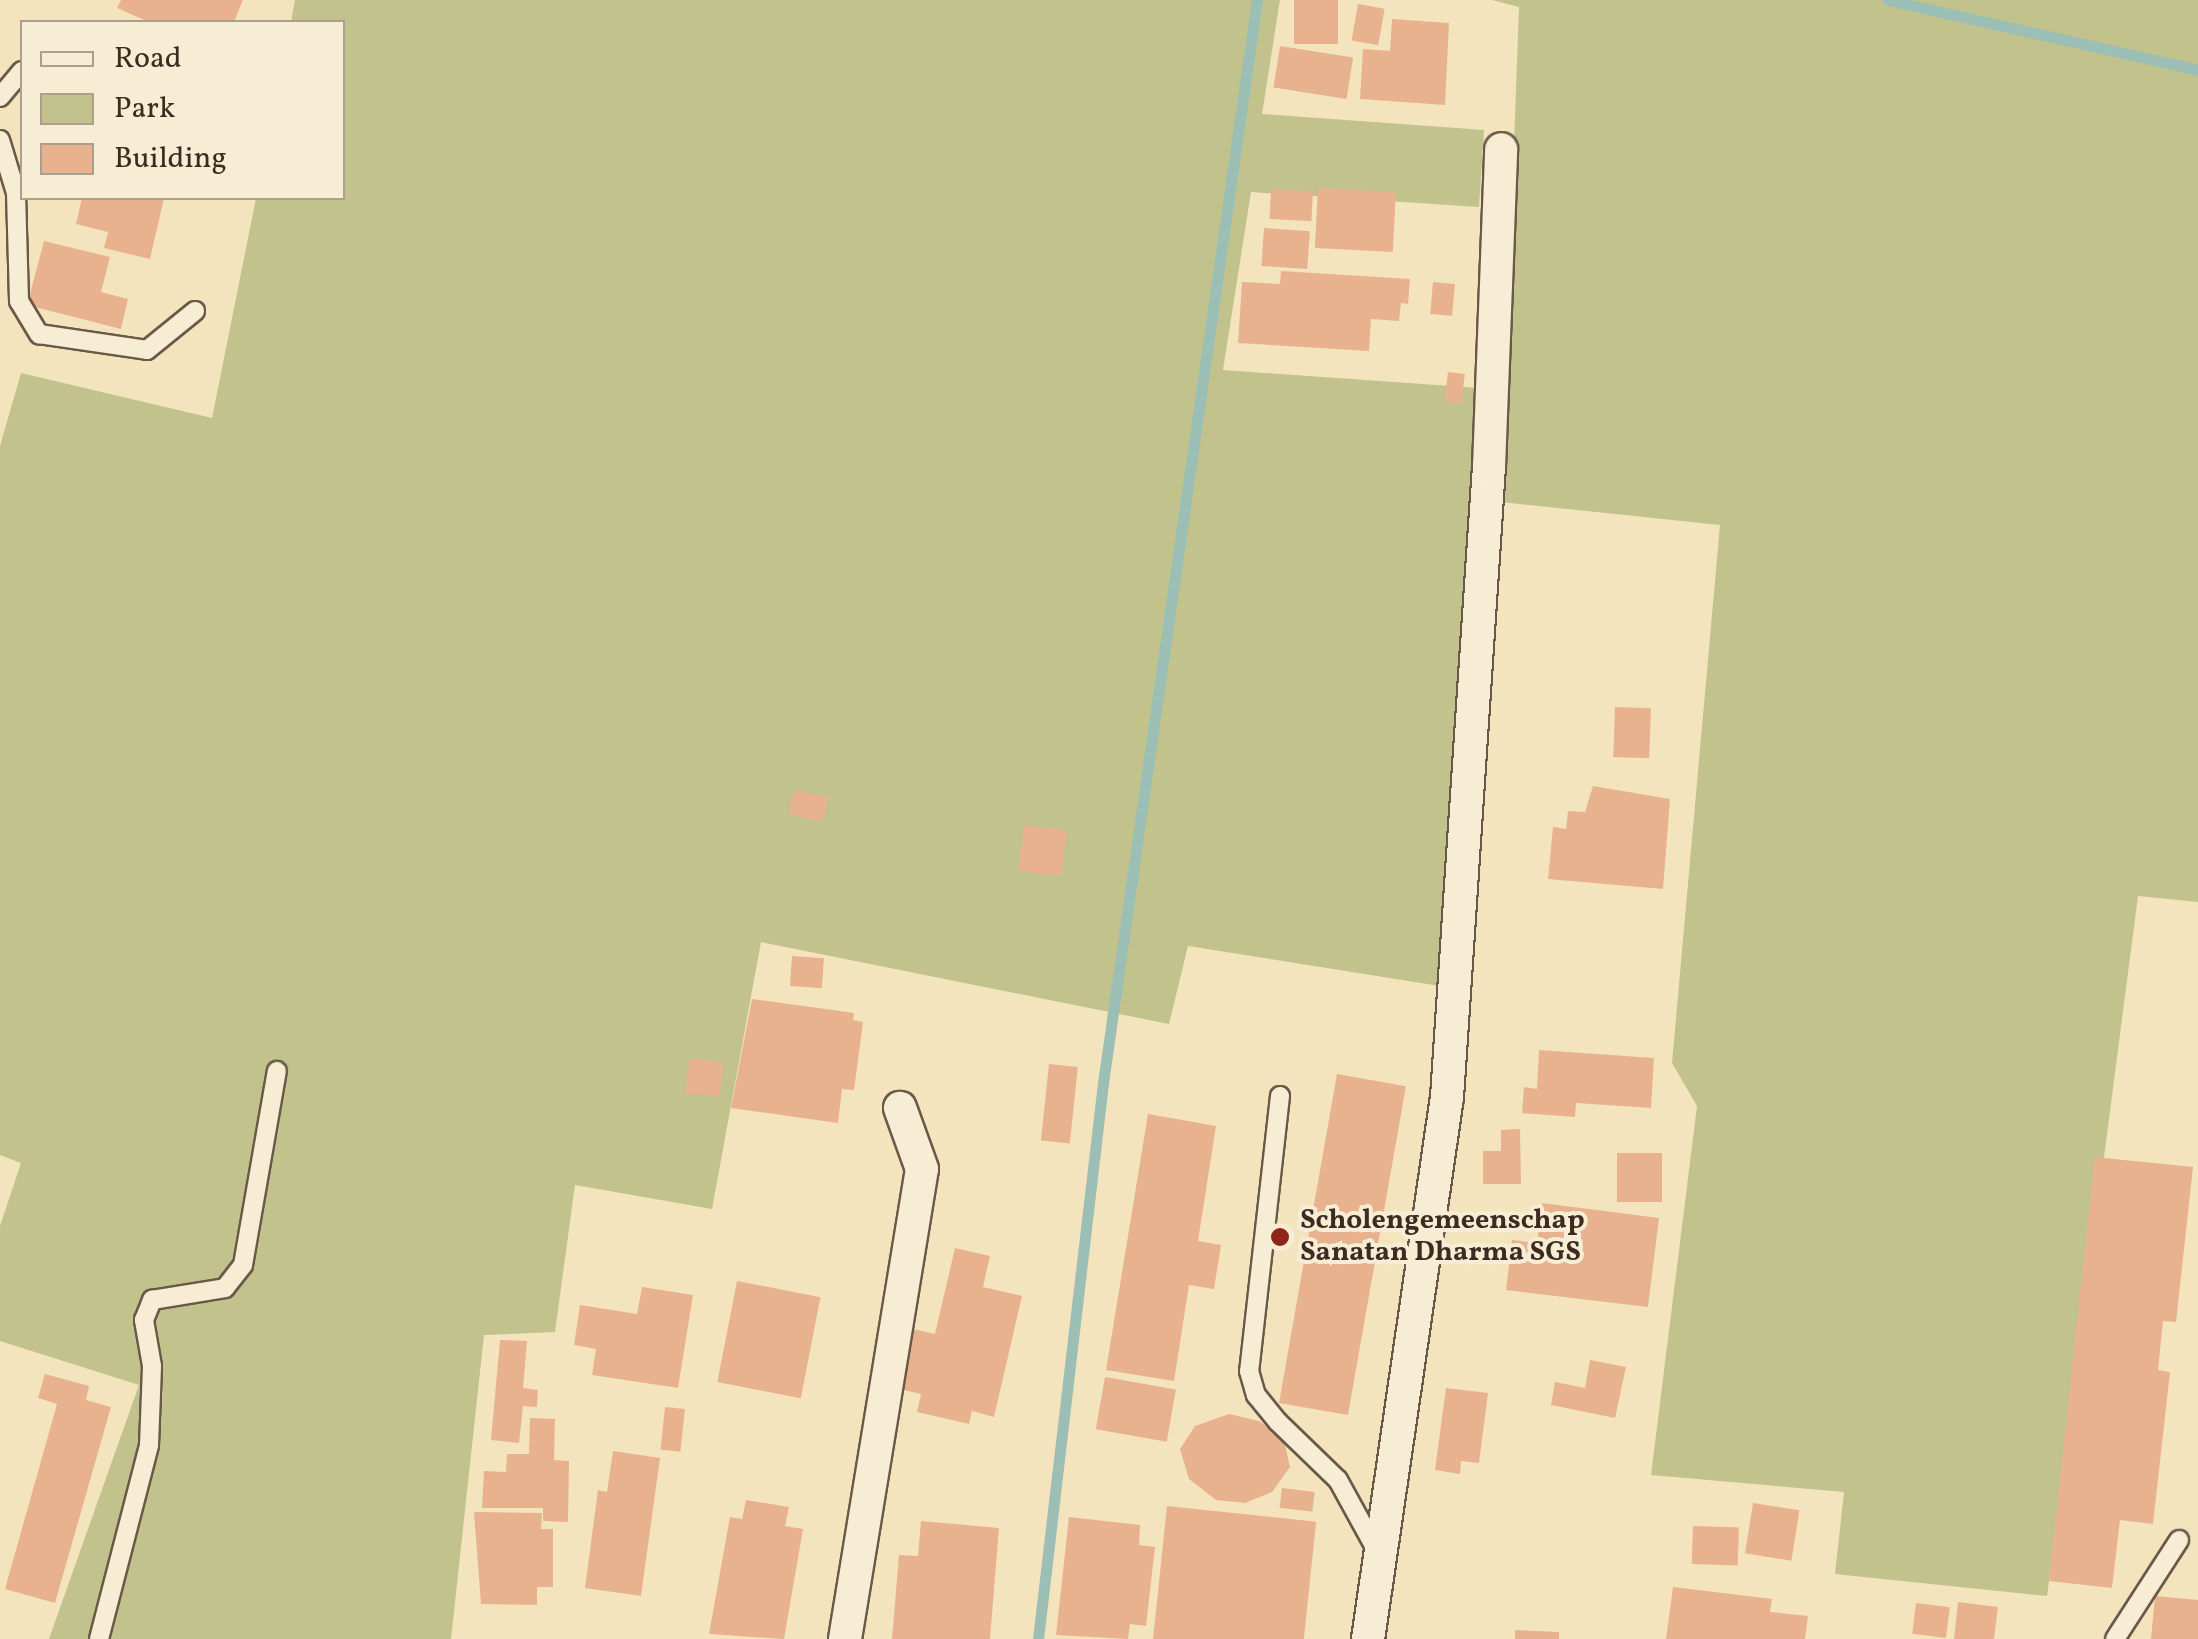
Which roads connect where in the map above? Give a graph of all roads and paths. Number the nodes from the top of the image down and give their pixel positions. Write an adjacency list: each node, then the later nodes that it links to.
1 (20, 73): 2 (lane)
2 (0, 97)
3 (0, 140): 5 (lane)
4 (1501, 149): 10 (street)
5 (195, 310)
6 (276, 1070): 11 (lane)
7 (1280, 1096): 10 (lane)
8 (900, 1108): 12 (street)
9 (2179, 1540): 14 (lane)
10 (1376, 1550): 13 (street)
11 (99, 1639)
12 (845, 1639)
13 (1368, 1639)
14 (2115, 1639)

